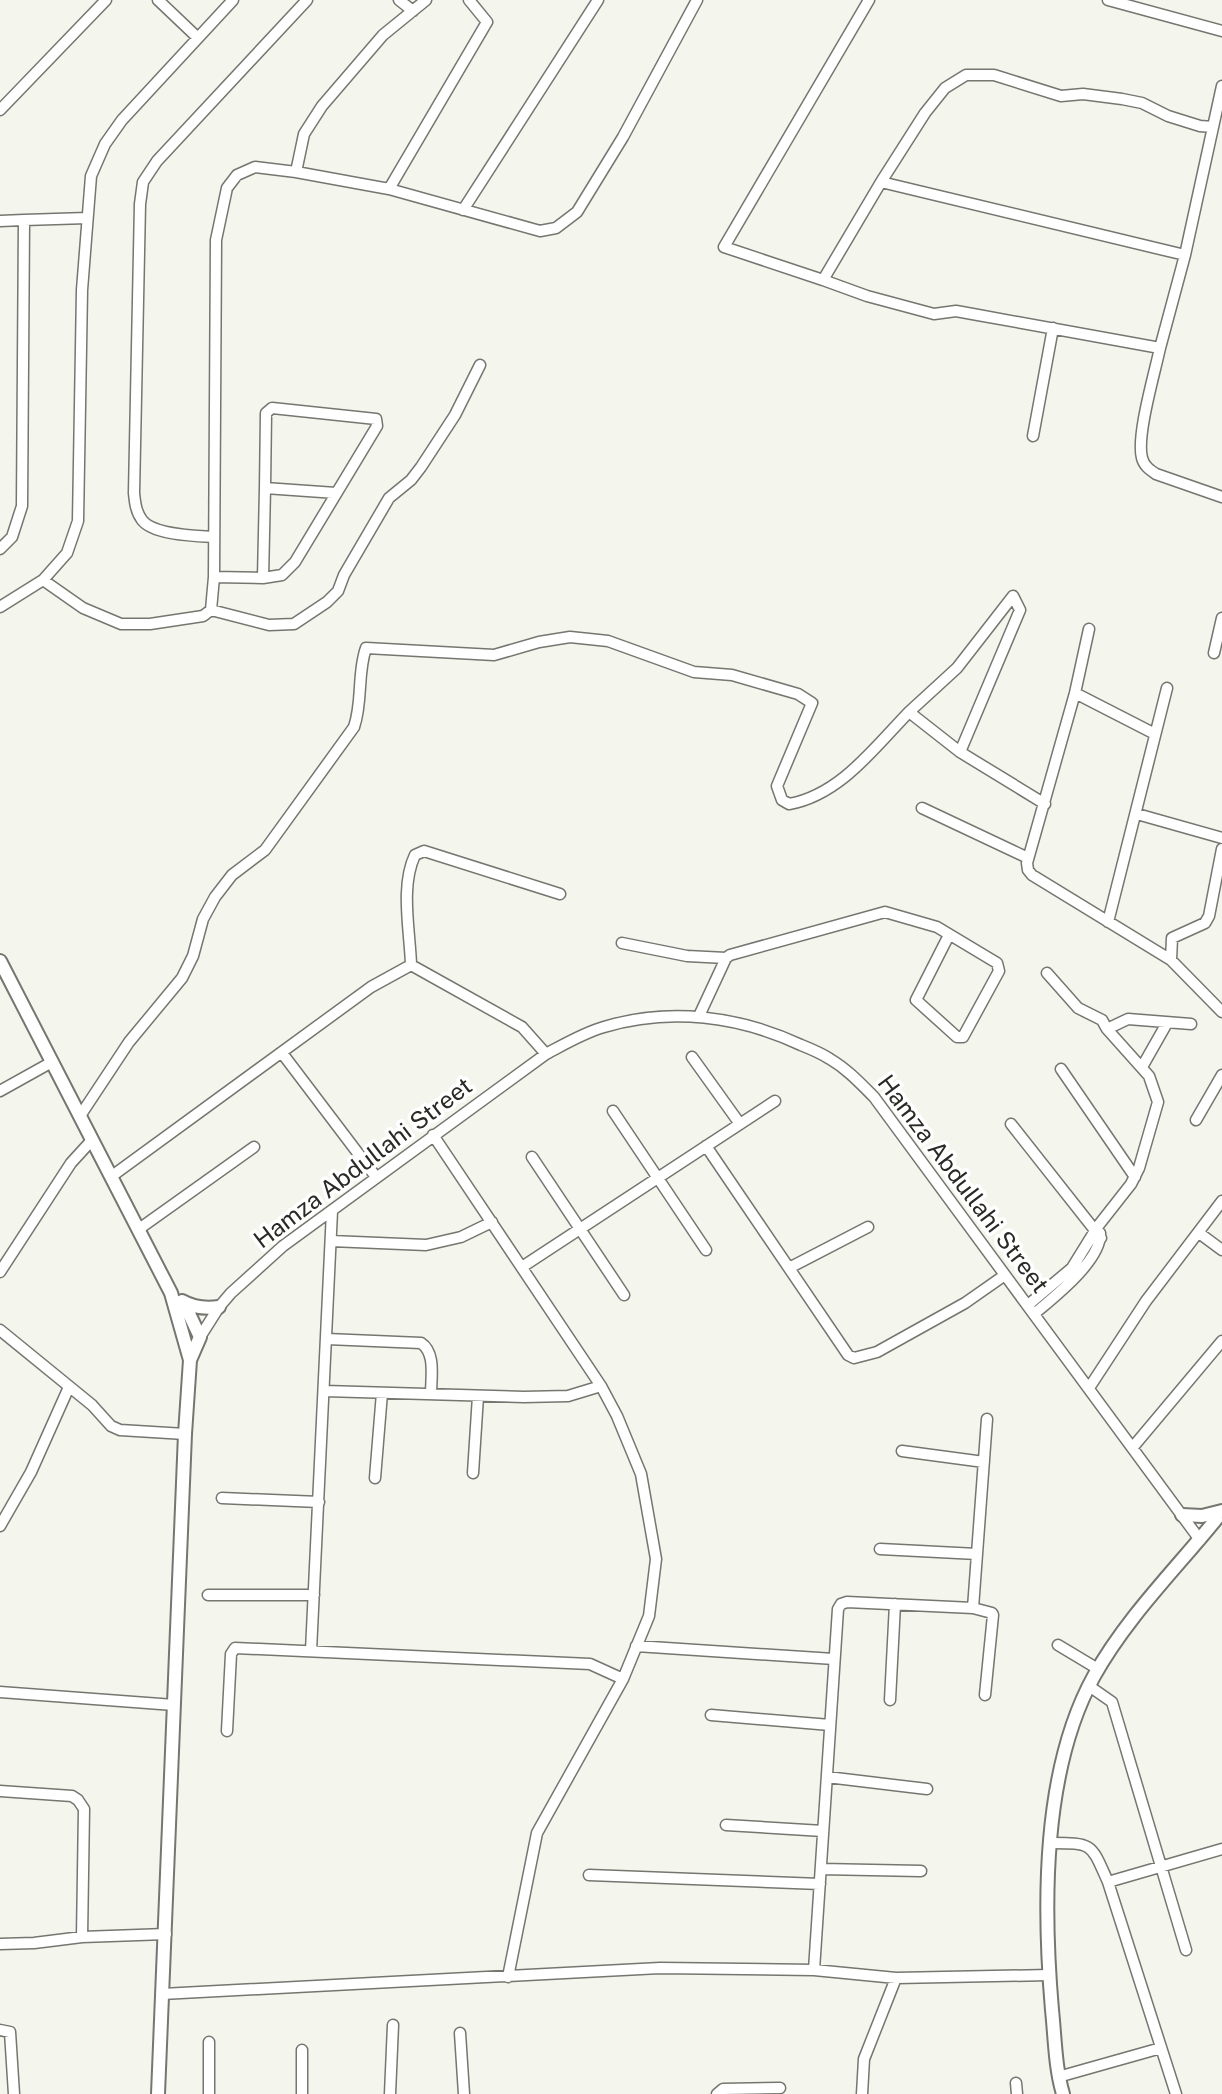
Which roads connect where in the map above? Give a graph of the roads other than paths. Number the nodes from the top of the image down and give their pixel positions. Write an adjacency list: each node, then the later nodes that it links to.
1 (106, 0): 16 (street)
2 (158, 0): 14 (street)
3 (233, 0): 14 (street)
4 (307, 0): 34 (street)
5 (399, 0): 12 (street)
6 (426, 0): 12 (street)
7 (469, 0): 20 (street)
8 (598, 0): 21 (street)
9 (697, 0): 21 (street)
10 (869, 0): 26 (street)
11 (1108, 0): 13 (street)
12 (413, 12): 18 (street)
13 (1222, 31)
14 (198, 38): 22 (street)
15 (1222, 86): 17 (street)
16 (0, 110)
17 (1213, 127): 19 (street); 25 (street)
18 (296, 172): 20 (street); 34 (street)
19 (881, 182): 25 (street); 26 (street)
20 (389, 189): 21 (street)
21 (463, 210)
22 (87, 218): 23 (street); 38 (street)
23 (24, 220): 24 (street); 35 (street)
24 (0, 221)
25 (1185, 254): 28 (street)
26 (823, 280): 27 (street)
27 (1053, 328): 28 (street); 30 (street)
28 (1160, 348): 33 (street)
29 (480, 365): 40 (street)
30 (1032, 436)
31 (265, 488): 32 (street); 32 (street); 37 (street)
32 (337, 493): 37 (street)
33 (1222, 497)
34 (214, 537): 36 (street)
35 (0, 549)
36 (214, 577): 37 (street); 40 (street)
37 (263, 578)
38 (44, 580): 39 (street); 40 (street)
39 (0, 607)
40 (211, 610)
41 (1222, 618): 43 (street)
42 (1089, 629): 45 (street)
43 (1214, 653)
44 (1167, 688): 47 (street)
45 (1075, 693): 47 (street); 49 (street)
46 (909, 712): 48 (street); 48 (street); 79 (street)
47 (1155, 734): 51 (street)
48 (960, 752): 49 (street)
49 (1045, 804): 54 (street)
50 (922, 808): 54 (street)
51 (1137, 814): 52 (street); 56 (street)
52 (1222, 838)
53 (1222, 849): 60 (street)
54 (1028, 858): 56 (street)
55 (560, 894): 61 (street)
56 (1108, 922): 60 (street)
57 (949, 935): 57 (street); 59 (street)
58 (622, 943): 59 (street)
59 (726, 958): 65 (street)
60 (1171, 960): 64 (street)
61 (411, 965): 69 (street); 70 (street)
62 (1, 967): 72 (main road)
63 (1047, 973): 68 (street)
64 (1222, 1012)
65 (699, 1016): 70 (street, Hamza Abdullahi Street); 106 (street, Hamza Abdullahi Street)
66 (1167, 1023): 67 (street); 68 (street); 73 (street)
67 (1191, 1024)
68 (1107, 1029): 73 (street)
69 (282, 1053): 88 (street); 89 (street)
70 (546, 1054): 83 (street, Hamza Abdullahi Street)
71 (692, 1057): 81 (street)
72 (52, 1062): 76 (street); 79 (main road)
73 (1142, 1067): 91 (street)
74 (1060, 1069): 91 (street)
75 (1222, 1075): 80 (street)
76 (0, 1091)
77 (775, 1101): 81 (street)
78 (613, 1111): 90 (street)
79 (80, 1116): 84 (main road)
80 (1196, 1120)
81 (740, 1124): 85 (street)
82 (1011, 1124): 98 (street)
83 (433, 1135): 89 (street, Hamza Abdullahi Street); 94 (street)
84 (92, 1140): 88 (main road); 105 (street)
85 (706, 1146): 90 (street); 104 (street)
86 (254, 1147): 96 (street)
87 (532, 1157): 97 (street)
88 (112, 1176): 96 (main road)
89 (376, 1177): 93 (street, Hamza Abdullahi Street)
90 (659, 1177): 97 (street); 101 (street)
91 (1135, 1177): 98 (street)
92 (1222, 1201): 99 (street)
93 (332, 1210): 100 (street); 110 (street, Hamza Abdullahi Street)
94 (492, 1222): 100 (street); 103 (street)
95 (868, 1227): 104 (street)
96 (139, 1229): 107 (main road)
97 (580, 1229): 103 (street); 108 (street)
98 (1098, 1232): 111 (street)
99 (1199, 1233): 102 (street); 120 (street)
100 (331, 1241): 115 (street)
101 (706, 1250)
102 (1222, 1250)
103 (523, 1267): 118 (street)
104 (789, 1268): 106 (street)
105 (0, 1272)
106 (1005, 1275): 111 (street, Hamza Abdullahi Street)
107 (172, 1293): 109 (main road); 112 (main road)
108 (624, 1295)
109 (184, 1303): 110 (main road); 114 (main road)
110 (219, 1307): 114 (street, Hamza Abdullahi Street)
111 (1031, 1309): 120 (street, Hamza Abdullahi Street)
112 (183, 1330): 114 (main road); 117 (main road)
113 (0, 1331): 119 (street)
114 (200, 1337): 117 (main road)
115 (327, 1339): 121 (street); 123 (street)
116 (1222, 1341): 127 (street)
117 (190, 1360): 126 (main road)
118 (601, 1386): 124 (street); 145 (street)
119 (69, 1387): 126 (street); 136 (street)
120 (1089, 1388): 127 (street, Hamza Abdullahi Street)
121 (325, 1391): 122 (street); 133 (street)
122 (382, 1393): 123 (street); 131 (street)
123 (431, 1394): 124 (street)
124 (478, 1395): 130 (street)
125 (987, 1419): 129 (street)
126 (185, 1434): 154 (main road)
127 (1133, 1447): 135 (street, Hamza Abdullahi Street)
128 (902, 1451): 129 (street)
129 (984, 1462): 139 (street)
130 (473, 1473)
131 (375, 1478)
132 (222, 1497): 133 (street)
133 (319, 1502): 141 (street)
134 (1222, 1512): 135 (main road); 137 (main road)
135 (1182, 1515): 137 (street, Hamza Abdullahi Street)
136 (0, 1526)
137 (1200, 1540): 148 (main road)
138 (880, 1549): 139 (street)
139 (977, 1554): 143 (street)
140 (208, 1595): 141 (street)
141 (314, 1595): 146 (street)
142 (895, 1604): 143 (street); 147 (street); 153 (street)
143 (973, 1608): 152 (street)
144 (1058, 1644): 148 (street)
145 (636, 1646): 147 (street); 149 (street)
146 (311, 1651): 149 (street); 157 (street)
147 (834, 1659): 156 (street)
148 (1098, 1669): 150 (main road)
149 (623, 1679): 177 (street)
150 (1089, 1686): 163 (main road); 165 (street)
151 (0, 1692): 154 (street)
152 (985, 1695)
153 (890, 1700)
154 (174, 1705): 171 (main road)
155 (710, 1715): 156 (street)
156 (830, 1725): 158 (street)
157 (227, 1731)
158 (827, 1777): 159 (street); 162 (street)
159 (928, 1789)
160 (0, 1791): 172 (street)
161 (726, 1825): 162 (street)
162 (823, 1831): 166 (street)
163 (1052, 1843): 169 (street); 176 (main road)
164 (1222, 1849): 165 (street)
165 (1160, 1866): 169 (street); 174 (street)
166 (821, 1869): 167 (street); 170 (street)
167 (921, 1871)
168 (589, 1875): 170 (street)
169 (1108, 1882): 184 (street)
170 (820, 1884): 175 (street)
171 (166, 1934): 172 (street); 179 (main road)
172 (82, 1937): 173 (street)
173 (0, 1944)
174 (1186, 1950)
175 (814, 1970): 177 (street); 178 (street)
176 (1049, 1975): 178 (street); 186 (main road)
177 (508, 1977): 179 (street)
178 (896, 1978): 196 (street)
179 (162, 1993): 190 (main road)
180 (393, 2025): 193 (street)
181 (0, 2030): 189 (street)
182 (460, 2033): 194 (street)
183 (209, 2042): 191 (street)
184 (1161, 2048): 186 (street); 199 (street)
185 (302, 2050): 192 (street)
186 (1058, 2077): 198 (main road)
187 (1016, 2083): 197 (street)
188 (780, 2088): 195 (street)
189 (14, 2094)
190 (158, 2094)
191 (209, 2094)
192 (302, 2094)
193 (390, 2094)
194 (464, 2094)
195 (717, 2094)
196 (862, 2094)
197 (1017, 2094)
198 (1063, 2094)
199 (1176, 2094)

